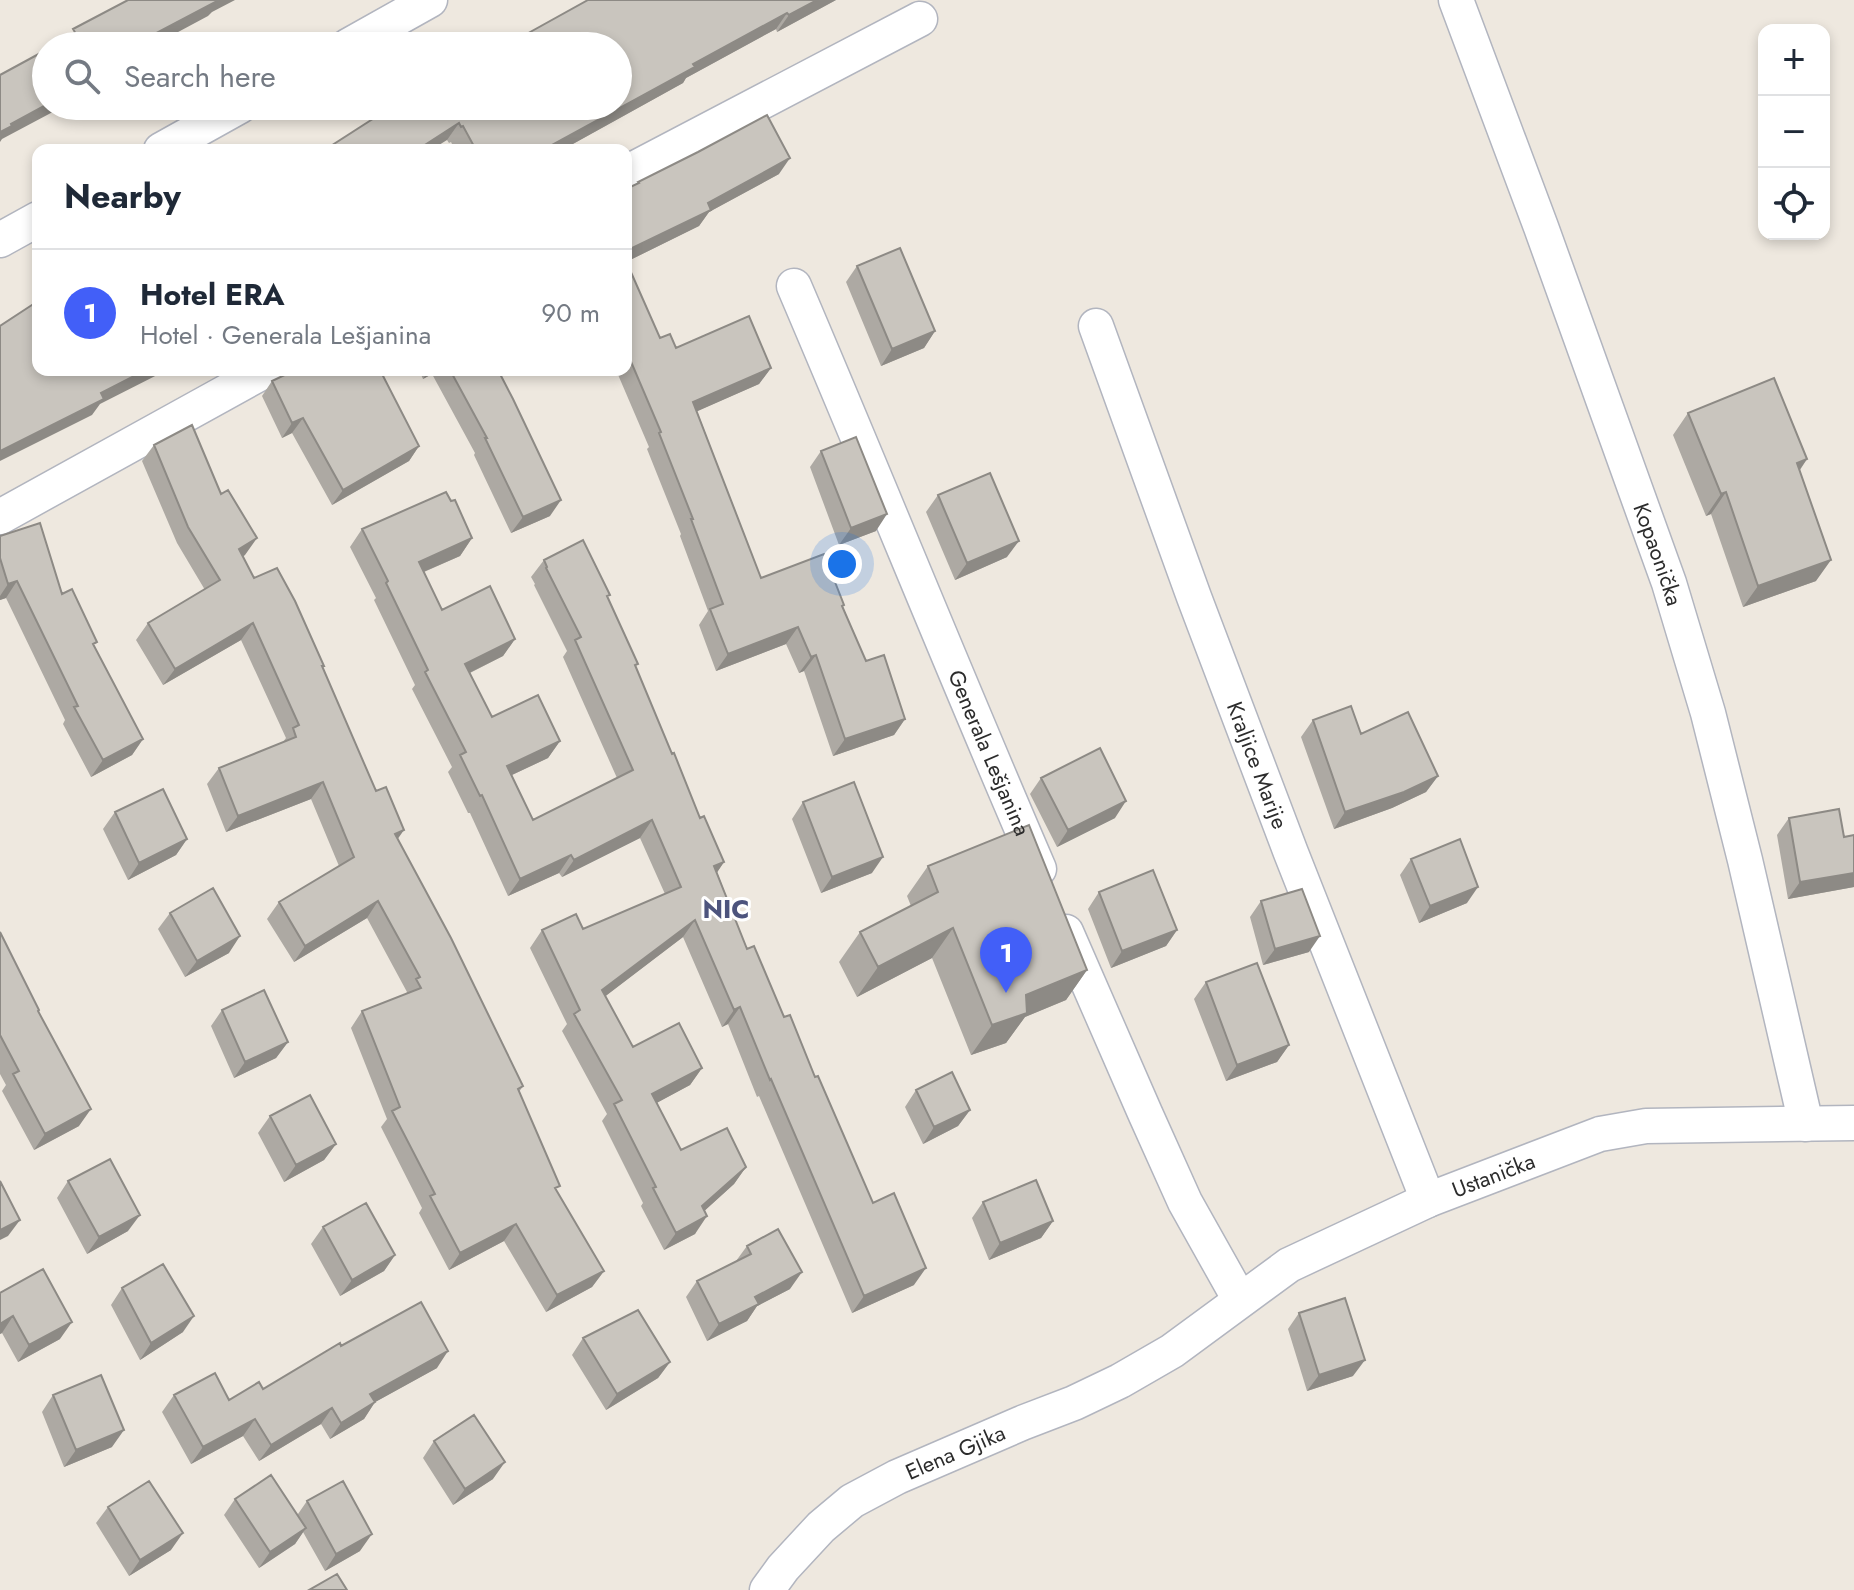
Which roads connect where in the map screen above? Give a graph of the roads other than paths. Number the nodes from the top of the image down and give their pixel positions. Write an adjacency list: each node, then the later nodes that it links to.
1 (430, 0): 4 (street)
2 (1456, 0): 15 (street, Kopaonička)
3 (920, 19): 7 (street)
4 (373, 32)
5 (215, 120): 6 (street)
6 (172, 144)
7 (632, 170)
8 (32, 222): 9 (street)
9 (0, 240)
10 (794, 286): 17 (street, Generala Lešjanina)
11 (1096, 326): 16 (street, Kraljice Marije)
12 (255, 376): 13 (street)
13 (0, 517)
14 (1854, 1123): 15 (street, Ustanička)
15 (1806, 1124): 16 (street, Ustanička)
16 (1428, 1200): 17 (street, Ustanička)
17 (1240, 1300): 18 (street, Ustanička)
18 (1172, 1351): 19 (street, Elena Gjika)
19 (767, 1590)

